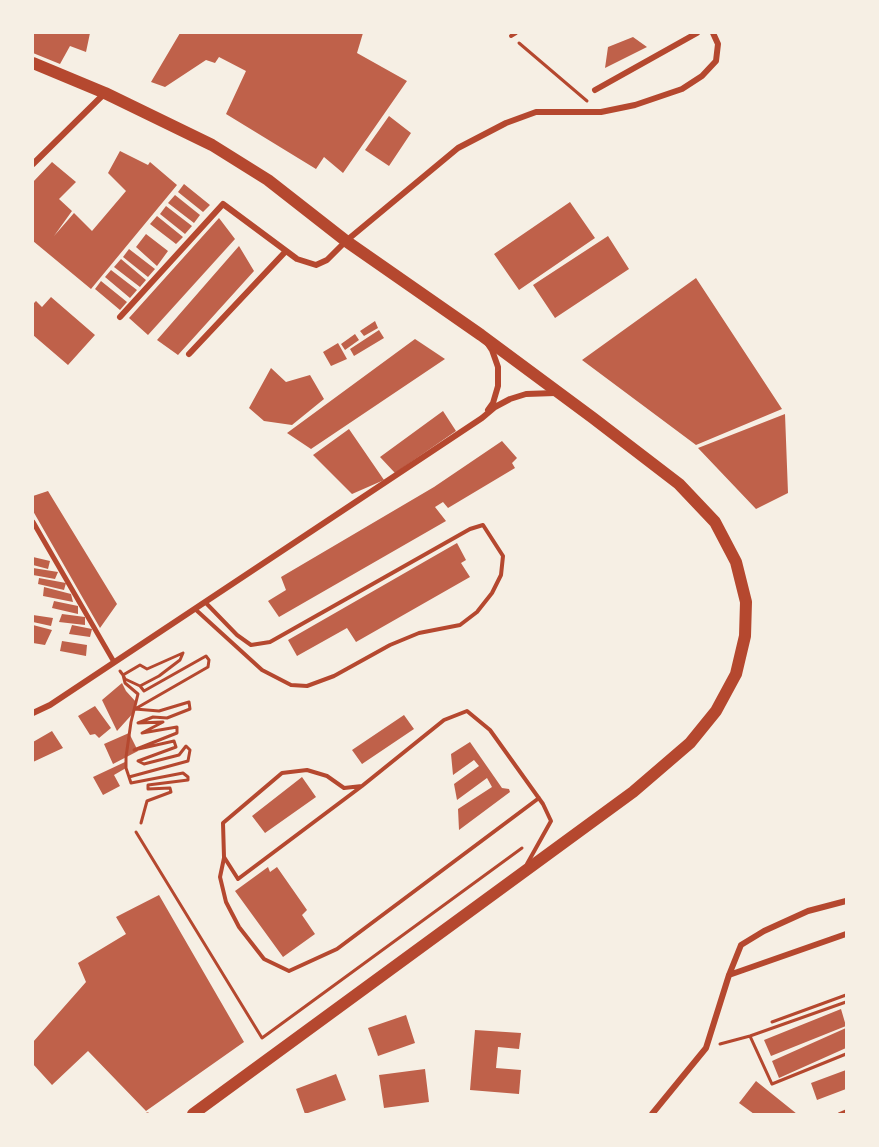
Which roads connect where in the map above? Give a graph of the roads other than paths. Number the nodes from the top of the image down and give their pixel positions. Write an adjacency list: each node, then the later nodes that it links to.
1 (516, 33): 4 (lane)
2 (697, 33): 6 (street)
3 (713, 33): 9 (street)
4 (511, 36)
5 (33, 63): 7 (main road)
6 (595, 90)
7 (105, 93): 8 (street); 9 (main road)
8 (33, 164)
9 (346, 241): 10 (street); 12 (main road)
10 (286, 251): 11 (street); 13 (street)
11 (120, 317)
12 (481, 335): 14 (main road); 15 (street)
13 (189, 354)
14 (559, 394): 15 (street); 24 (main road)
15 (482, 418): 17 (street)
16 (33, 522): 19 (street)
17 (205, 602): 18 (street); 18 (lane)
18 (195, 609): 19 (street)
19 (114, 662): 20 (street)
20 (33, 713)
21 (362, 786): 22 (lane); 23 (lane); 23 (lane)
22 (539, 798): 23 (lane); 24 (lane)
23 (224, 857)
24 (520, 875): 28 (main road)
25 (846, 901): 27 (street)
26 (846, 934): 27 (street)
27 (729, 975): 29 (street)
28 (193, 1114)
29 (652, 1114)

